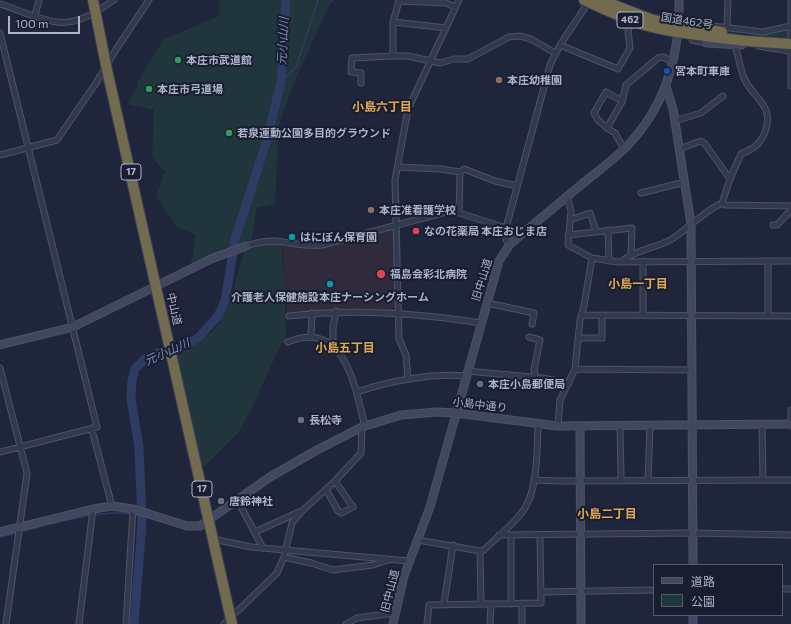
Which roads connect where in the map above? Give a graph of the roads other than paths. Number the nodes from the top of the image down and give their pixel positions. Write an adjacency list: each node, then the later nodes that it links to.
1 (39, 0): 14 (street)
2 (93, 0): 13 (highway, 中山道 / 17)
3 (114, 0): 13 (street)
4 (149, 0): 34 (street)
5 (459, 0): 12 (street)
6 (601, 0): 20 (highway, 国道462号 / 462)
7 (679, 0): 20 (street, 旧中山道)
8 (728, 0): 19 (street)
9 (791, 0): 17 (street)
10 (584, 3): 15 (highway, 国道462号 / 462); 26 (street)
11 (0, 4): 14 (street)
12 (455, 7): 16 (street); 18 (street)
13 (95, 13): 14 (street); 34 (highway, 中山道 / 17)
14 (36, 15)
15 (632, 21): 20 (highway, 国道462号 / 462); 26 (street)
16 (393, 22): 18 (street); 31 (street)
17 (791, 26): 19 (street); 29 (street)
18 (446, 28): 32 (street)
19 (727, 28): 21 (street)
20 (678, 29): 21 (highway, 国道462号 / 462); 33 (street, 旧中山道)
21 (694, 32): 23 (highway, 国道462号 / 462); 25 (street)
22 (0, 33): 42 (street)
23 (746, 38): 24 (highway, 国道462号 / 462); 29 (highway, 国道462号 / 462, bridge)
24 (791, 38)
25 (706, 43): 27 (street)
26 (560, 45): 30 (street)
27 (735, 45): 28 (street); 48 (street)
28 (757, 46): 29 (street)
29 (791, 47): 37 (street)
30 (555, 53): 32 (street); 50 (street)
31 (393, 56): 32 (street); 35 (street)
32 (430, 61): 46 (street)
33 (673, 62): 36 (street, 旧中山道); 39 (street)
34 (106, 68): 42 (street); 75 (highway, 中山道 / 17)
35 (361, 83)
36 (666, 86): 40 (street); 43 (street, 旧中山道)
37 (791, 86)
38 (723, 96): 40 (street)
39 (622, 101): 41 (street); 41 (street)
40 (675, 121): 44 (street)
41 (607, 128): 43 (street)
42 (28, 148): 45 (street); 89 (street)
43 (624, 149): 52 (street, 旧中山道)
44 (679, 149): 48 (street); 49 (street)
45 (0, 155)
46 (398, 167): 47 (street); 58 (street)
47 (460, 172): 50 (street); 56 (street)
48 (730, 179): 53 (street)
49 (684, 182): 51 (street); 59 (street)
50 (517, 186): 61 (street)
51 (641, 192)
52 (567, 196): 57 (street); 65 (street, 旧中山道)
53 (722, 203): 54 (street); 59 (street)
54 (791, 206)
55 (791, 210): 60 (street)
56 (459, 213): 58 (street); 61 (street)
57 (570, 220): 63 (street); 64 (street)
58 (397, 224): 66 (street); 79 (street)
59 (691, 224): 67 (street); 72 (street)
60 (773, 225)
61 (506, 228): 65 (street)
62 (608, 230): 63 (street); 67 (street); 69 (street)
63 (596, 231): 64 (street)
64 (568, 235): 68 (street)
65 (510, 244): 76 (street, 旧中山道)
66 (246, 246): 75 (street)
67 (631, 254): 70 (street)
68 (592, 258): 69 (street); 80 (street)
69 (608, 261): 70 (street)
70 (622, 261): 71 (street)
71 (643, 261): 72 (street); 82 (street)
72 (691, 261): 73 (street); 84 (street)
73 (768, 261): 74 (street); 85 (street)
74 (791, 261)
75 (157, 287): 89 (street); 132 (highway, 中山道 / 17)
76 (487, 303): 87 (street, 旧中山道); 88 (street)
77 (336, 311): 78 (street); 79 (street); 95 (street)
78 (312, 313): 83 (street); 90 (street)
79 (398, 313): 87 (street); 101 (street)
80 (582, 315): 81 (street); 92 (street)
81 (602, 315): 82 (street); 92 (street)
82 (643, 315): 84 (street)
83 (289, 316)
84 (693, 316): 85 (street); 98 (street)
85 (768, 316): 86 (street)
86 (791, 316)
87 (481, 323): 99 (street, 旧中山道)
88 (532, 324)
89 (73, 327): 94 (street); 115 (street)
90 (311, 337): 93 (street); 95 (street)
91 (529, 337): 100 (street)
92 (579, 338): 97 (street)
93 (288, 342)
94 (0, 344)
95 (333, 345): 103 (street)
96 (0, 368): 116 (street)
97 (575, 369): 98 (street); 102 (street)
98 (692, 370): 107 (street)
99 (466, 374): 100 (street); 101 (street); 105 (street, 旧中山道)
100 (536, 378): 102 (street)
101 (408, 379): 103 (street)
102 (569, 383): 110 (street)
103 (357, 392): 114 (street)
104 (791, 410): 109 (street)
105 (456, 413): 106 (street, 小島中通り); 114 (street, 小島中通り); 143 (street, 旧中山道)
106 (538, 424): 110 (street, 小島中通り); 118 (street)
107 (693, 425): 108 (street, 小島中通り); 113 (street, 小島中通り); 121 (street)
108 (762, 425): 109 (street, 小島中通り); 122 (street)
109 (791, 425)
110 (558, 426): 111 (street, 小島中通り)
111 (580, 426): 112 (street, 小島中通り); 125 (street)
112 (620, 426): 113 (street, 小島中通り); 119 (street)
113 (650, 426): 120 (street)
114 (362, 427): 124 (street); 127 (street, 小島中通り)
115 (92, 430): 116 (street); 128 (street)
116 (20, 447): 117 (street); 133 (street)
117 (0, 452)
118 (534, 480): 125 (street); 138 (street)
119 (621, 480): 120 (street); 125 (street)
120 (648, 480): 121 (street)
121 (692, 480): 122 (street); 136 (street)
122 (763, 480): 123 (street)
123 (791, 480)
124 (335, 481): 126 (street); 126 (street)
125 (580, 481): 141 (street)
126 (326, 489): 131 (street)
127 (238, 501): 132 (street, 小島中通り); 135 (street)
128 (112, 506): 129 (street); 130 (street)
129 (93, 509): 133 (street); 163 (street)
130 (135, 509): 132 (street); 164 (street)
131 (301, 512): 135 (street); 146 (street)
132 (209, 522): 142 (highway, 中山道 / 17)
133 (19, 528): 134 (street); 162 (street)
134 (0, 532)
135 (255, 532): 145 (street)
136 (694, 533): 137 (street); 141 (street); 151 (street)
137 (791, 534)
138 (498, 535): 139 (street); 147 (street)
139 (511, 535): 140 (street); 157 (street)
140 (540, 535): 141 (street); 154 (street)
141 (580, 535): 152 (street)
142 (213, 539): 145 (street); 161 (highway, 中山道 / 17)
143 (418, 540): 144 (street); 150 (street, 旧中山道)
144 (453, 545): 147 (street); 156 (street)
145 (263, 548): 146 (street)
146 (286, 549): 148 (street); 149 (street)
147 (480, 551): 155 (street)
148 (284, 557): 149 (street); 161 (street)
149 (391, 559): 150 (street)
150 (409, 561): 160 (street, 旧中山道)
151 (693, 564)
152 (581, 590): 153 (street); 154 (street); 170 (street)
153 (653, 590)
154 (541, 592): 158 (street)
155 (481, 603): 156 (street); 159 (street)
156 (444, 604): 167 (street)
157 (511, 604): 158 (street); 159 (street)
158 (522, 604): 169 (street)
159 (491, 605): 168 (street)
160 (395, 613): 165 (street); 166 (street, 旧中山道)
161 (229, 622)
162 (6, 624)
163 (79, 624)
164 (126, 624)
165 (346, 624)
166 (393, 624)
167 (427, 624)
168 (490, 624)
169 (522, 624)
170 (581, 624)

